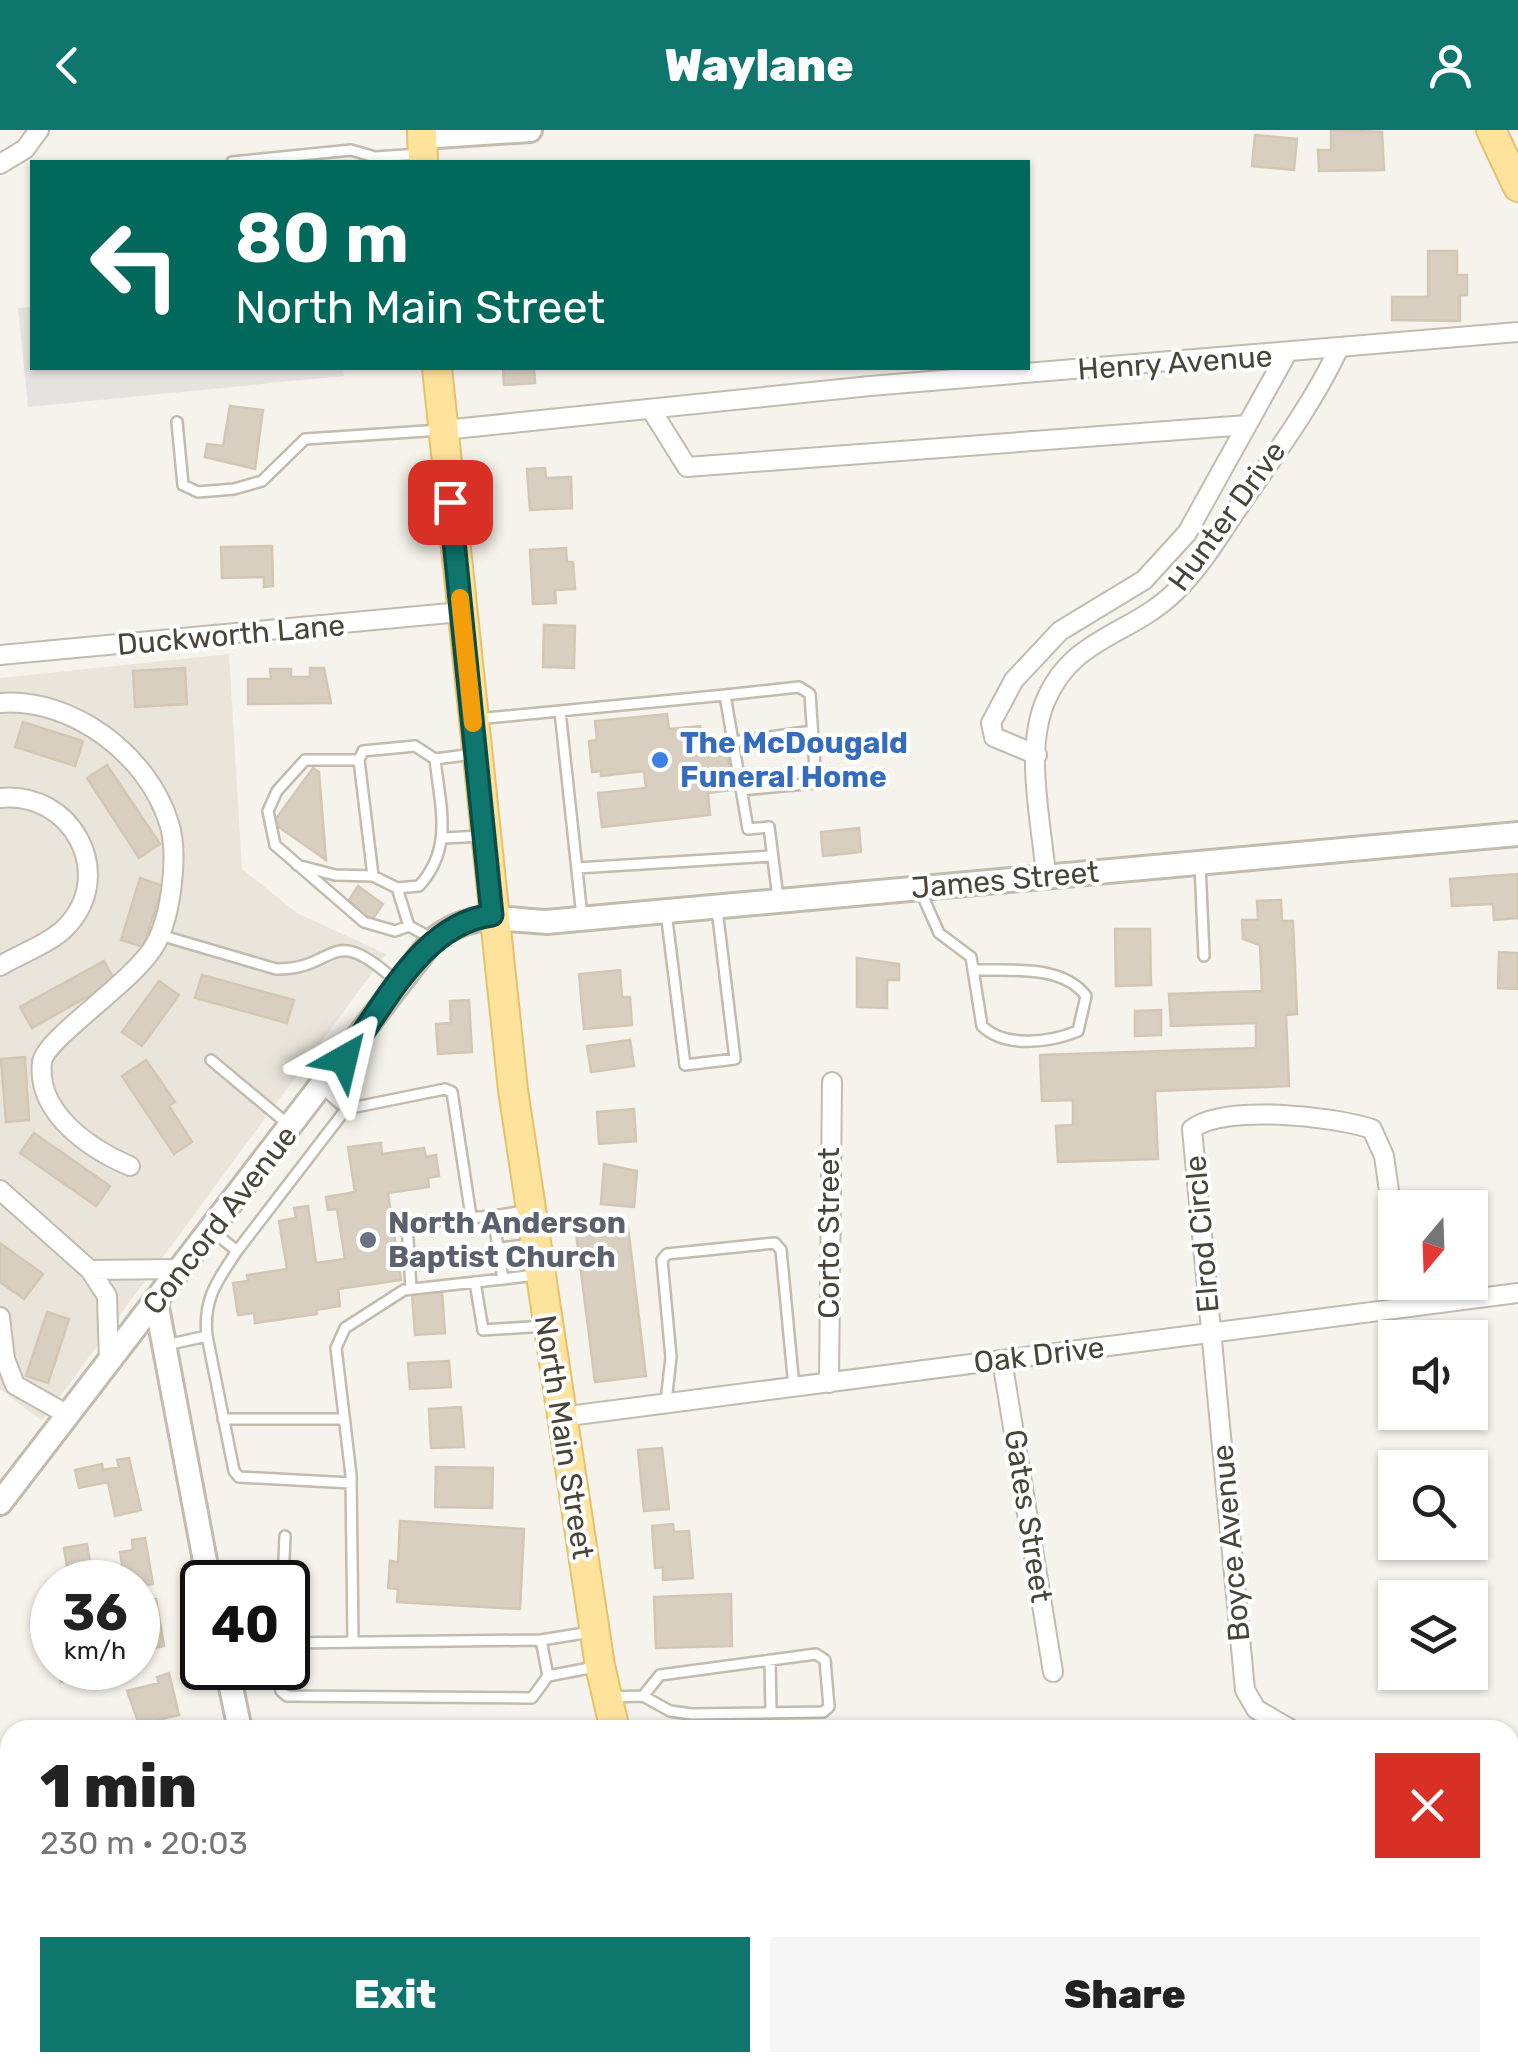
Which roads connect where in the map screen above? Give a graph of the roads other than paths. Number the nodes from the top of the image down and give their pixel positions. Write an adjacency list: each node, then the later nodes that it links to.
1 (40, 130): 6 (street)
2 (530, 130): 4 (street)
3 (1491, 130): 7 (main road)
4 (422, 146): 5 (lane)
5 (252, 160)
6 (0, 164)
7 (1517, 183)
8 (1518, 332): 9 (street, Henry Avenue)
9 (1338, 350): 10 (street, Henry Avenue); 25 (street, Hunter Drive)
10 (1286, 355): 12 (street, Henry Avenue); 14 (street, Hunter Drive)
11 (437, 370): 15 (main road, North Main Street)
12 (652, 411): 14 (street); 15 (street, Henry Avenue)
13 (177, 422): 15 (lane)
14 (1248, 424): 25 (street, Hunter Drive)
15 (444, 430): 16 (main road, North Main Street)
16 (461, 612): 17 (street, Duckworth Lane); 21 (main road, North Main Street)
17 (0, 655)
18 (725, 695): 20 (lane); 22 (lane); 23 (lane)
19 (0, 703): 47 (street)
20 (560, 711): 21 (lane); 36 (lane)
21 (472, 720): 24 (main road, North Main Street)
22 (812, 731): 23 (lane); 28 (lane)
23 (733, 742): 28 (lane)
24 (476, 754): 26 (lane); 31 (main road, North Main Street)
25 (1036, 755): 38 (street, Hunter Drive)
26 (434, 759): 27 (lane); 32 (lane)
27 (360, 760): 35 (lane); 37 (lane)
28 (742, 790): 33 (lane)
29 (0, 798): 50 (street)
30 (1518, 834): 34 (street, James Street)
31 (484, 836): 32 (lane); 44 (main road, North Main Street)
32 (444, 838): 40 (lane)
33 (772, 856): 36 (lane); 41 (lane)
34 (1200, 864): 38 (street, James Street); 49 (lane)
35 (297, 865): 37 (lane); 46 (lane)
36 (577, 868): 45 (lane)
37 (373, 876): 40 (lane)
38 (1046, 877): 39 (street, James Street)
39 (919, 887): 41 (street, James Street); 51 (lane)
40 (397, 888): 46 (lane)
41 (778, 901): 42 (street, James Street)
42 (717, 906): 43 (street, James Street); 43 (lane)
43 (666, 911): 45 (street, James Street)
44 (492, 915): 45 (street, James Street); 48 (street, Concord Avenue); 61 (main road, North Main Street)
45 (582, 919)
46 (409, 926): 48 (lane)
47 (160, 935): 52 (lane); 58 (street)
48 (434, 940): 52 (street, Concord Avenue)
49 (1204, 956)
50 (0, 966)
51 (973, 970): 51 (lane)
52 (400, 985): 55 (street, Concord Avenue)
53 (210, 1060): 57 (lane)
54 (832, 1082): 85 (street, Corto Street)
55 (322, 1088): 56 (lane); 57 (street, Concord Avenue)
56 (346, 1109): 62 (lane); 67 (lane)
57 (292, 1128): 64 (street, Concord Avenue)
58 (130, 1166)
59 (0, 1190): 69 (street)
60 (1389, 1190): 80 (street, Elrod Circle)
61 (530, 1211): 63 (lane); 65 (main road, North Main Street)
62 (471, 1216): 63 (lane); 73 (lane)
63 (493, 1216): 66 (lane)
64 (212, 1230): 67 (lane); 68 (street, Concord Avenue)
65 (535, 1244): 66 (lane); 70 (main road, North Main Street)
66 (500, 1248): 71 (lane)
67 (238, 1250): 81 (lane)
68 (182, 1269): 69 (street); 76 (street, Concord Avenue)
69 (90, 1270): 84 (street)
70 (539, 1274): 71 (lane); 79 (main road, North Main Street)
71 (503, 1279): 72 (lane)
72 (475, 1282): 73 (lane); 79 (lane)
73 (411, 1289): 91 (lane)
74 (1518, 1293): 77 (street, Oak Drive)
75 (1405, 1300): 77 (street)
76 (156, 1302): 82 (street); 84 (street, Concord Avenue)
77 (1406, 1307): 80 (street, Oak Drive)
78 (0, 1317): 88 (street)
79 (547, 1326): 89 (main road, North Main Street)
80 (1211, 1332): 83 (street, Oak Drive); 112 (street, Boyce Avenue)
81 (207, 1336): 82 (lane); 90 (lane)
82 (164, 1346): 95 (street)
83 (1002, 1360): 85 (street, Oak Drive); 103 (street, Gates Street)
84 (110, 1361): 88 (street, Concord Avenue)
85 (829, 1383): 86 (street, Oak Drive)
86 (794, 1387): 87 (street, Oak Drive); 87 (lane)
87 (666, 1404): 89 (street, Oak Drive)
88 (68, 1414): 93 (street, Concord Avenue)
89 (561, 1417): 97 (main road, North Main Street)
90 (223, 1419): 91 (lane); 92 (lane)
91 (343, 1419): 92 (lane)
92 (351, 1483): 100 (lane)
93 (0, 1503)
94 (285, 1536): 96 (lane)
95 (206, 1560)
96 (283, 1560)
97 (594, 1632): 98 (lane); 102 (main road, North Main Street)
98 (541, 1640): 100 (lane); 104 (lane)
99 (310, 1642): 100 (lane)
100 (353, 1642)
101 (770, 1660): 107 (lane); 109 (lane); 109 (lane)
102 (600, 1666): 104 (lane); 108 (main road, North Main Street)
103 (1053, 1672)
104 (548, 1676): 106 (lane)
105 (232, 1690): 110 (street)
106 (281, 1690)
107 (643, 1696): 108 (lane); 109 (lane)
108 (606, 1697): 111 (main road, North Main Street)
109 (772, 1712)
110 (238, 1720)
111 (612, 1720)
112 (1276, 1720)

